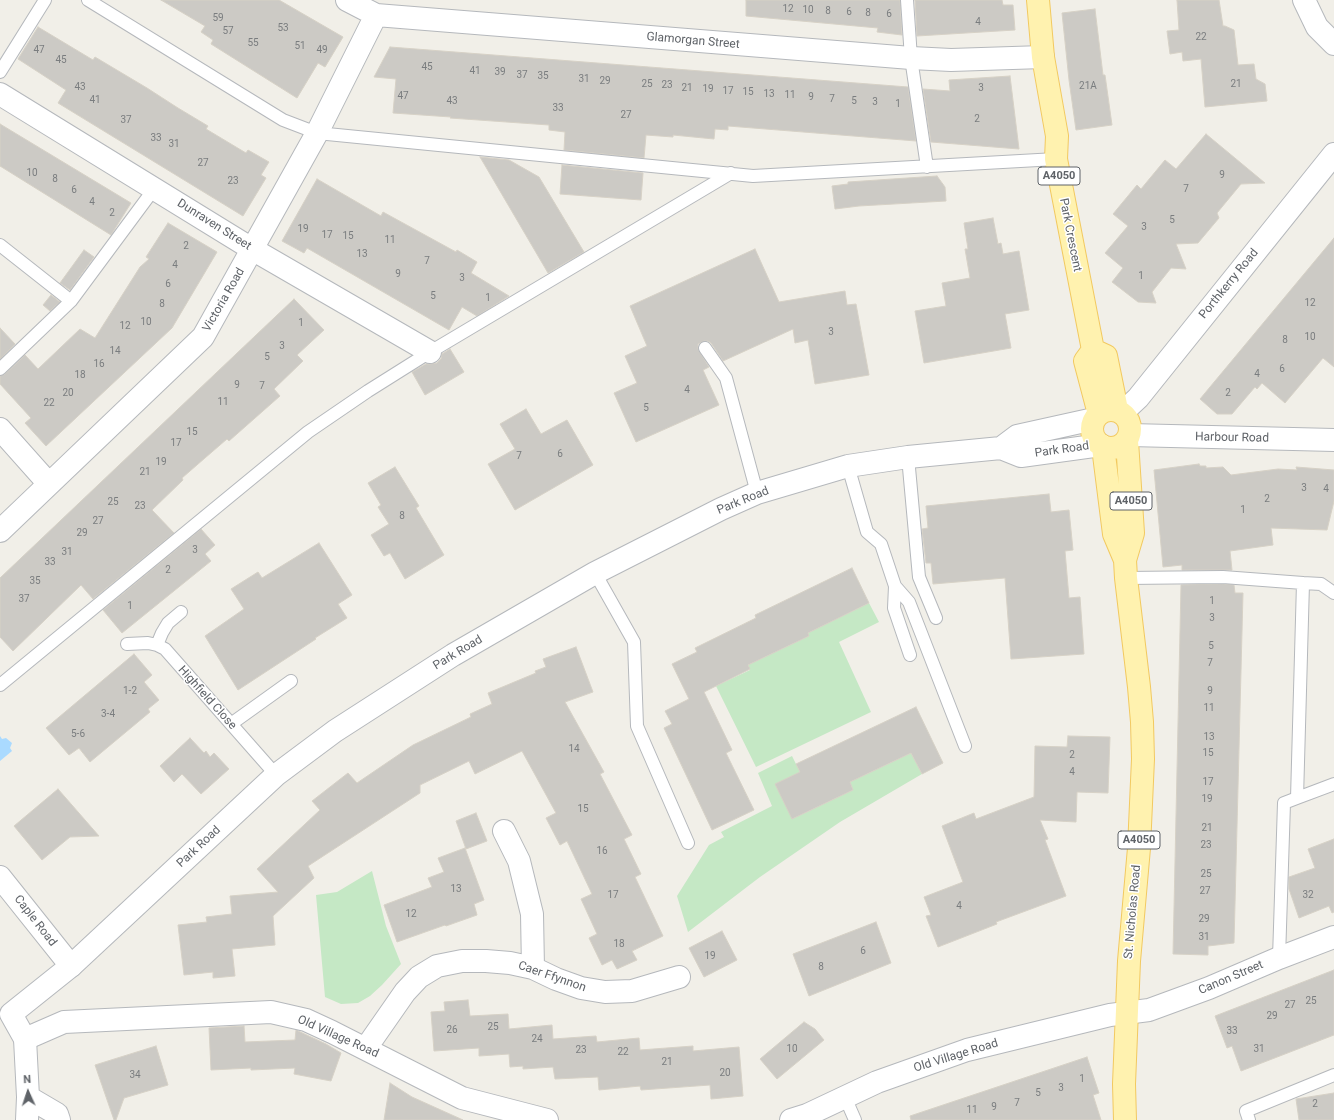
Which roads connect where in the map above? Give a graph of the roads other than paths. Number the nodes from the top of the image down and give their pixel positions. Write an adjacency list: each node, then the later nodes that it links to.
1 (45, 0): 11 (lane)
2 (88, 0): 13 (lane)
3 (347, 0): 7 (street, Glamorgan Street)
4 (907, 0): 10 (lane)
5 (1038, 0): 9 (main road, Park Crescent / A4050)
6 (1304, 0): 8 (street)
7 (376, 15): 10 (street, Glamorgan Street); 13 (street, Victoria Road)
8 (1334, 44)
9 (1044, 57): 10 (street, Glamorgan Street); 15 (main road, Park Crescent / A4050)
10 (911, 58): 16 (lane)
11 (0, 72)
12 (0, 94): 18 (street, Dunraven Street)
13 (318, 133): 17 (lane); 20 (street, Victoria Road)
14 (1334, 154): 25 (street, Porthkerry Road)
15 (1056, 159): 16 (lane); 25 (main road, Park Crescent / A4050)
16 (927, 167): 17 (lane)
17 (730, 173): 23 (lane)
18 (154, 189): 20 (street, Dunraven Street); 21 (lane)
19 (0, 245): 21 (lane)
20 (252, 249): 23 (street, Dunraven Street); 33 (street, Victoria Road)
21 (71, 302): 24 (lane)
22 (705, 348): 34 (lane)
23 (430, 352): 47 (lane)
24 (0, 369)
25 (1108, 414): 27 (main road, A4050); 29 (main road, A4050); 30 (street, Park Road)
26 (0, 429): 33 (street)
27 (1128, 438): 28 (street, Harbour Road); 29 (main road); 36 (main road, St. Nicholas Road / A4050)
28 (1334, 440)
29 (1102, 446): 30 (street, Park Road); 36 (main road, St. Nicholas Road / A4050)
30 (1001, 448): 31 (street, Park Road)
31 (908, 457): 32 (street, Park Road); 42 (lane)
32 (848, 466): 34 (street, Park Road); 39 (lane)
33 (49, 484): 35 (street, Victoria Road)
34 (758, 493): 37 (street, Park Road)
35 (0, 531)
36 (1125, 569): 38 (lane); 61 (main road, St. Nicholas Road / A4050)
37 (595, 573): 50 (street, Park Road); 54 (lane)
38 (1303, 583): 40 (lane); 52 (lane)
39 (895, 586): 45 (lane); 49 (lane)
40 (1334, 593)
41 (182, 612): 44 (lane)
42 (936, 618)
43 (127, 644): 44 (lane)
44 (157, 645): 48 (lane, Highfield Close)
45 (910, 656)
46 (291, 681): 48 (lane)
47 (0, 686)
48 (231, 724): 50 (lane, Highfield Close)
49 (965, 746)
50 (276, 775): 58 (street, Park Road)
51 (1334, 784): 52 (lane)
52 (1297, 798): 57 (lane)
53 (504, 831): 59 (street)
54 (688, 843)
55 (0, 877): 58 (street, Caple Road)
56 (1334, 937): 57 (street, Canon Street)
57 (1279, 958): 61 (street, Canon Street)
58 (71, 966): 62 (street, Park Road)
59 (532, 968): 60 (street, Caer Ffynnon); 64 (street, Caer Ffynnon)
60 (679, 977)
61 (1127, 1012): 67 (street, Old Village Road); 73 (main road, St. Nicholas Road / A4050)
62 (6, 1017): 63 (street)
63 (25, 1039): 64 (street, Old Village Road); 66 (street)
64 (366, 1048): 70 (street, Old Village Road)
65 (1334, 1075): 74 (lane)
66 (28, 1097): 68 (street); 69 (street)
67 (845, 1097): 71 (street, Old Village Road); 72 (lane)
68 (27, 1120)
69 (59, 1120)
70 (547, 1120)
71 (791, 1120)
72 (854, 1120)
73 (1125, 1120)
74 (1249, 1120)

